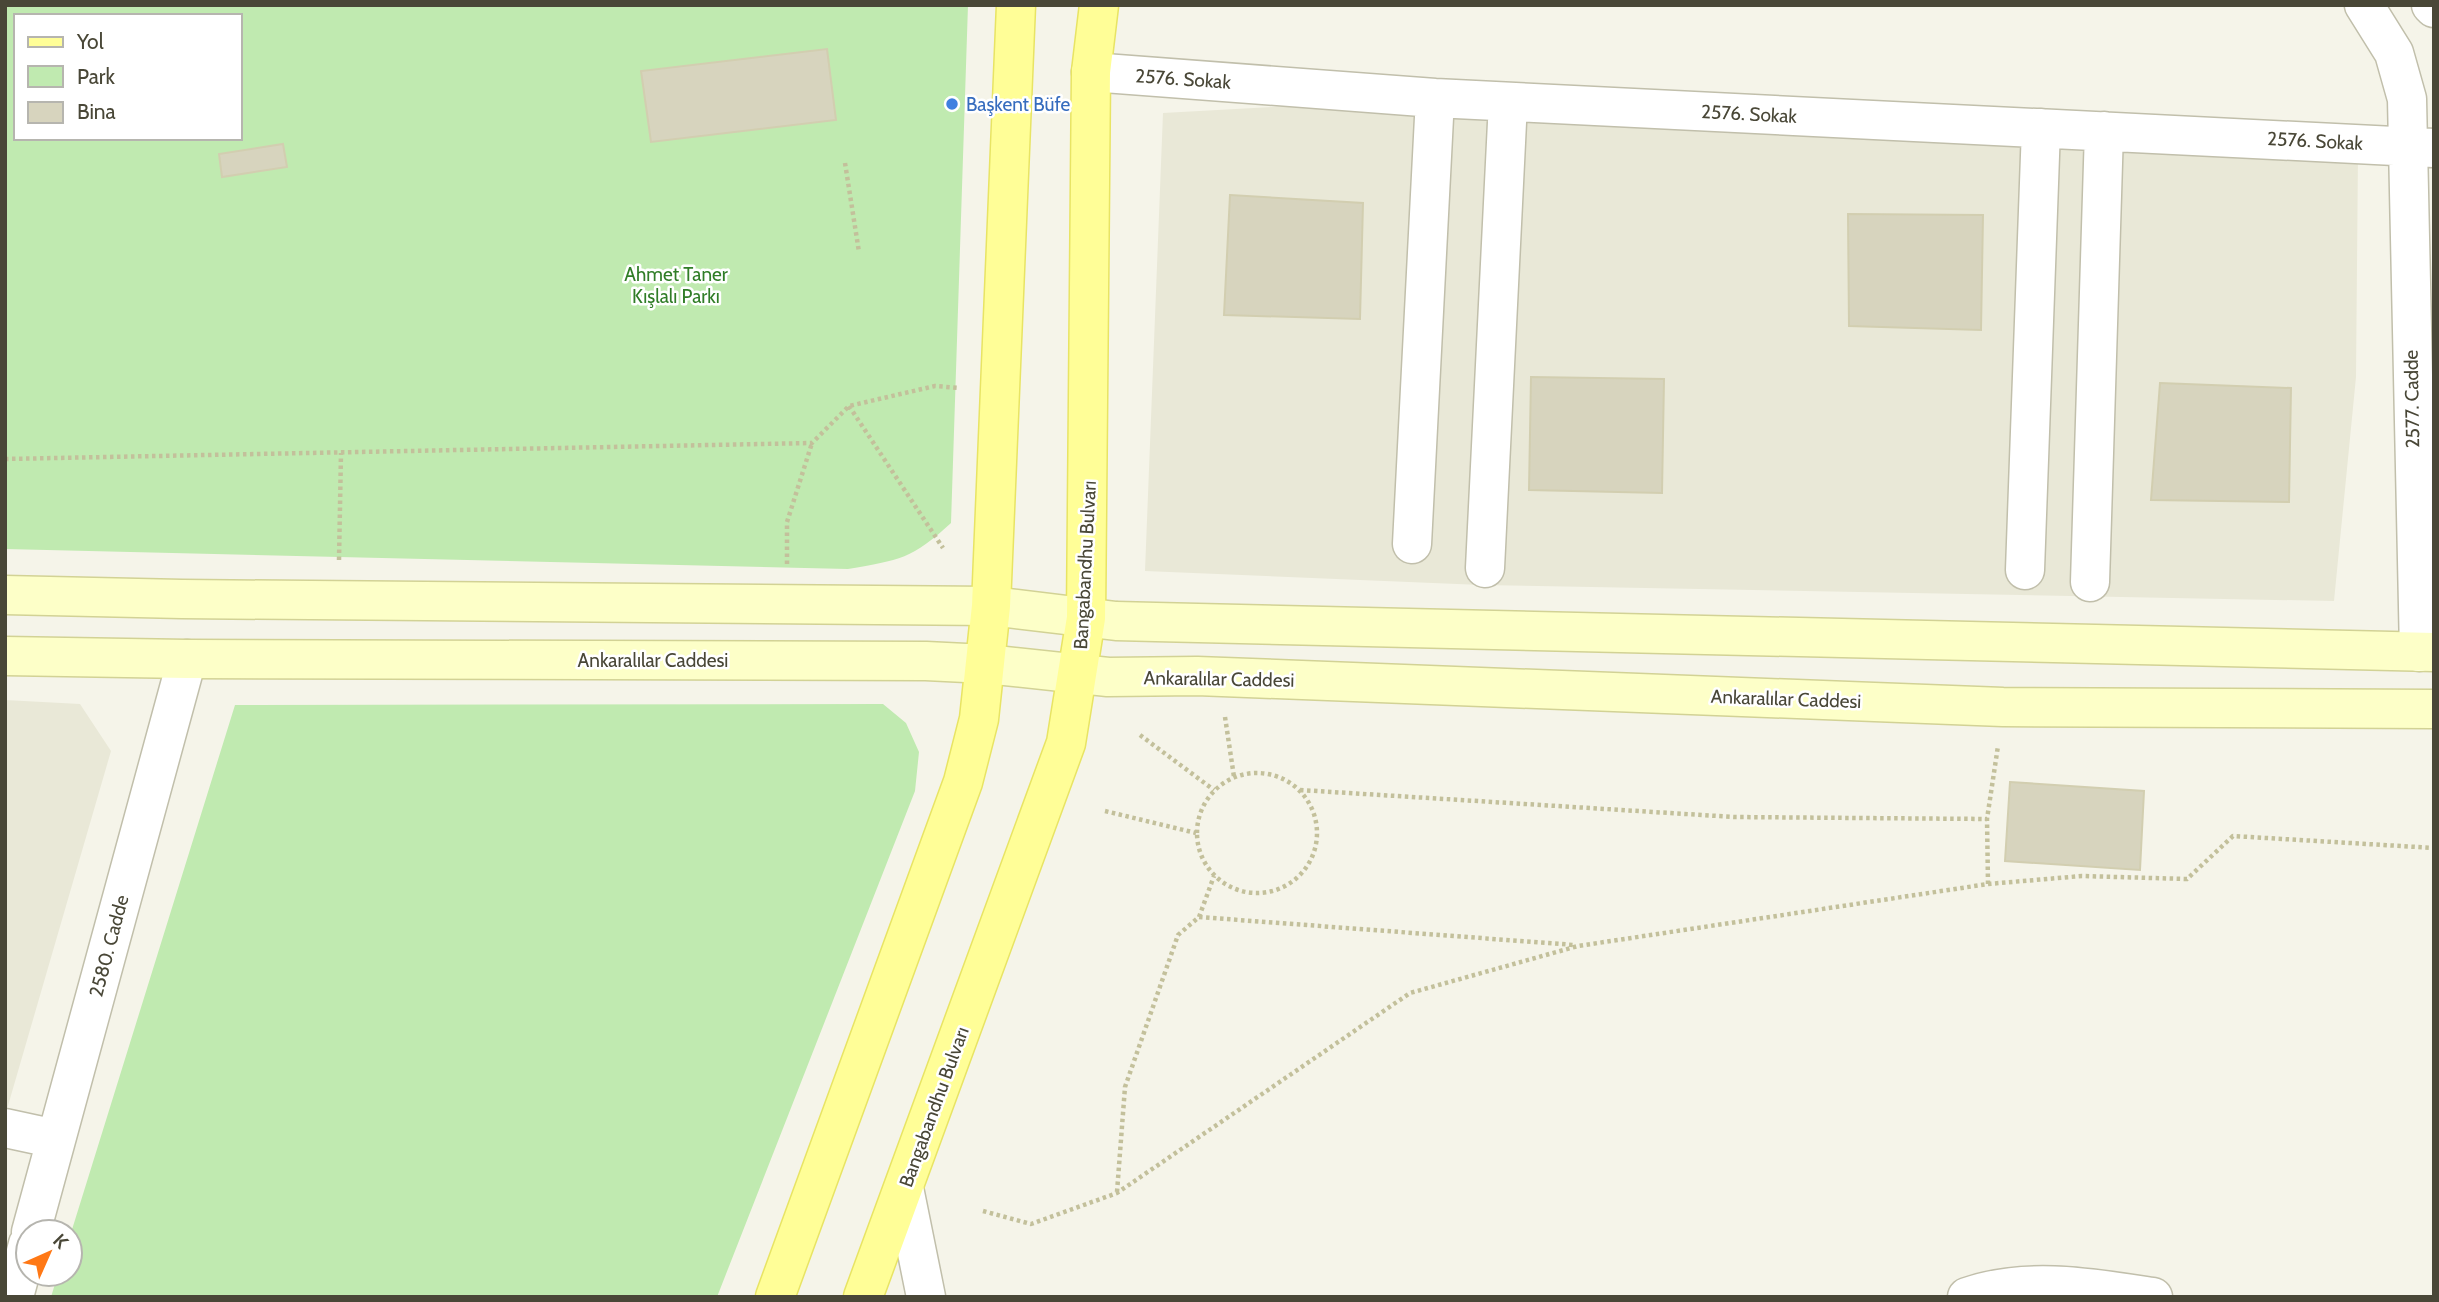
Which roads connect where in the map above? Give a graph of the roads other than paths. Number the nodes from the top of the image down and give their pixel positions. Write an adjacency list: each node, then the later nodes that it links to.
1 (1016, 5): 16 (main road)
2 (1099, 5): 4 (main road, Bangabandhu Bulvarı)
3 (2364, 5): 9 (street, 2577. Cadde)
4 (1091, 72): 5 (street, 2576. Sokak); 17 (main road, Bangabandhu Bulvarı)
5 (1435, 99): 6 (street, 2576. Sokak); 10 (street)
6 (1508, 102): 7 (street, 2576. Sokak); 11 (street)
7 (2041, 128): 8 (street, 2576. Sokak); 12 (street)
8 (2104, 131): 9 (street, 2576. Sokak); 13 (street)
9 (2421, 147): 18 (street, 2577. Cadde)
10 (1412, 544)
11 (1485, 568)
12 (2025, 570)
13 (2090, 582)
14 (5, 595): 15 (main road)
15 (182, 599): 16 (main road); 20 (main road)
16 (991, 606): 17 (main road); 21 (main road)
17 (1086, 618): 18 (main road); 22 (main road, Bangabandhu Bulvarı)
18 (2426, 652)
19 (5, 656): 20 (main road, Ankaralılar Caddesi)
20 (187, 659): 21 (main road, Ankaralılar Caddesi); 25 (street, 2580. Cadde)
21 (986, 664): 22 (main road, Ankaralılar Caddesi); 29 (main road)
22 (1078, 675): 23 (main road, Ankaralılar Caddesi); 26 (main road, Bangabandhu Bulvarı)
23 (2434, 709)
24 (5, 1128): 25 (street)
25 (56, 1139): 27 (street, 2580. Cadde)
26 (904, 1188): 30 (main road, Bangabandhu Bulvarı); 31 (street)
27 (35, 1218)
28 (2062, 1292): 32 (street); 33 (street)
29 (775, 1297)
30 (863, 1297)
31 (926, 1297)
32 (1967, 1297)
33 (2153, 1297)

